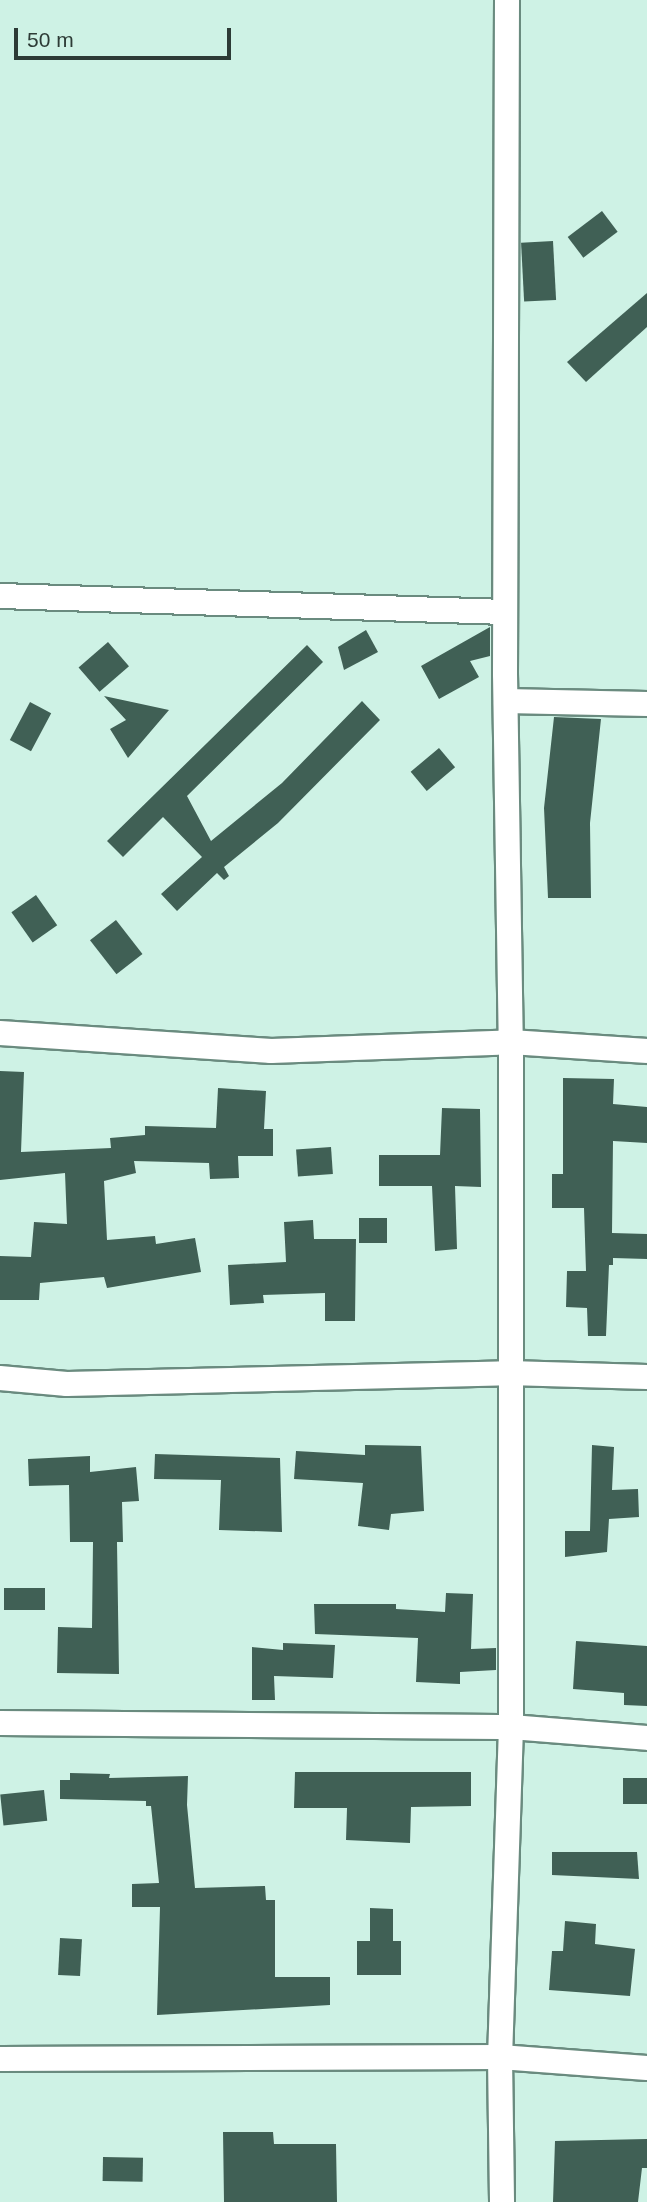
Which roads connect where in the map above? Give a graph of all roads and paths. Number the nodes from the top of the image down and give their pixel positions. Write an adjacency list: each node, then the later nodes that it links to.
1 (507, 0): 3 (street)
2 (0, 596): 3 (street)
3 (505, 612): 4 (street)
4 (506, 702): 5 (street); 7 (street)
5 (647, 704)
6 (0, 1032): 7 (street)
7 (511, 1042): 8 (street); 9 (street)
8 (647, 1051)
9 (509, 1373): 10 (street); 11 (street); 13 (street)
10 (647, 1377)
11 (0, 1378)
12 (0, 1723): 13 (street)
13 (511, 1727): 14 (street); 15 (street)
14 (647, 1738)
15 (500, 2057): 16 (street); 17 (street); 18 (street)
16 (0, 2059)
17 (647, 2068)
18 (502, 2202)

